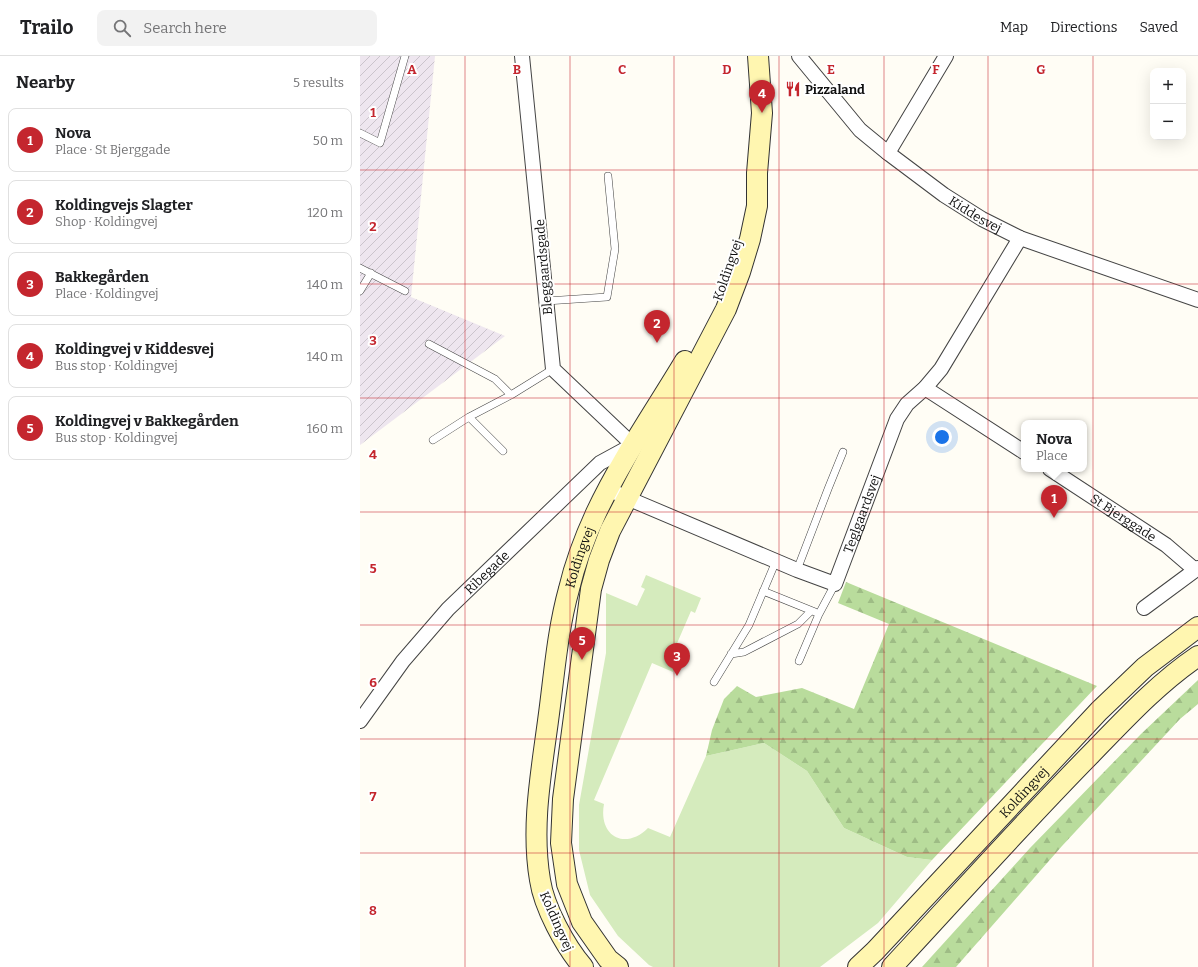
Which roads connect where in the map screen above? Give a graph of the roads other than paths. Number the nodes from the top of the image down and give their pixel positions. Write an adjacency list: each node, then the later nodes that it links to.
1 (405, 56): 6 (lane)
2 (522, 56): 16 (street, Bleggaardsgade)
3 (758, 56): 8 (main road, Koldingvej)
4 (799, 56): 7 (street, Kiddesvej)
5 (946, 56): 7 (street)
6 (360, 133)
7 (888, 153): 10 (street, Kiddesvej)
8 (757, 173): 23 (main road, Koldingvej); 29 (main road, Koldingvej)
9 (608, 176): 16 (lane)
10 (1020, 238): 15 (street, Kiddesvej); 19 (street, Teglgaardsvej)
11 (360, 268): 12 (lane)
12 (371, 273): 13 (lane); 14 (lane)
13 (360, 291)
14 (405, 291)
15 (1198, 300)
16 (546, 301): 18 (street, Bleggaardsgade)
17 (429, 344): 20 (lane)
18 (553, 369): 20 (lane); 23 (street)
19 (925, 388): 24 (street); 33 (street, Teglgaardsvej)
20 (511, 395): 21 (lane)
21 (469, 417): 22 (lane); 25 (lane)
22 (433, 440)
23 (633, 444): 28 (main road, Koldingvej); 43 (street, Ribegade)
24 (1021, 450)
25 (503, 451)
26 (844, 452): 32 (lane)
27 (1055, 472): 31 (street, St Bjerggade)
28 (608, 489): 29 (street); 44 (main road, Koldingvej)
29 (627, 498): 30 (street); 45 (main road, Koldingvej)
30 (776, 561): 32 (street); 34 (lane)
31 (1196, 569): 35 (street, St Bjerggade)
32 (797, 570): 33 (street)
33 (835, 584): 37 (lane)
34 (763, 591): 36 (lane); 39 (lane)
35 (1144, 608)
36 (811, 610): 37 (lane); 39 (lane)
37 (819, 614): 41 (lane)
38 (1198, 626): 46 (main road, Koldingvej)
39 (732, 654): 42 (lane)
40 (1198, 656): 47 (main road, Koldingvej)
41 (799, 661)
42 (714, 682)
43 (360, 721)
44 (582, 967)
45 (618, 967)
46 (858, 967)
47 (892, 967)

